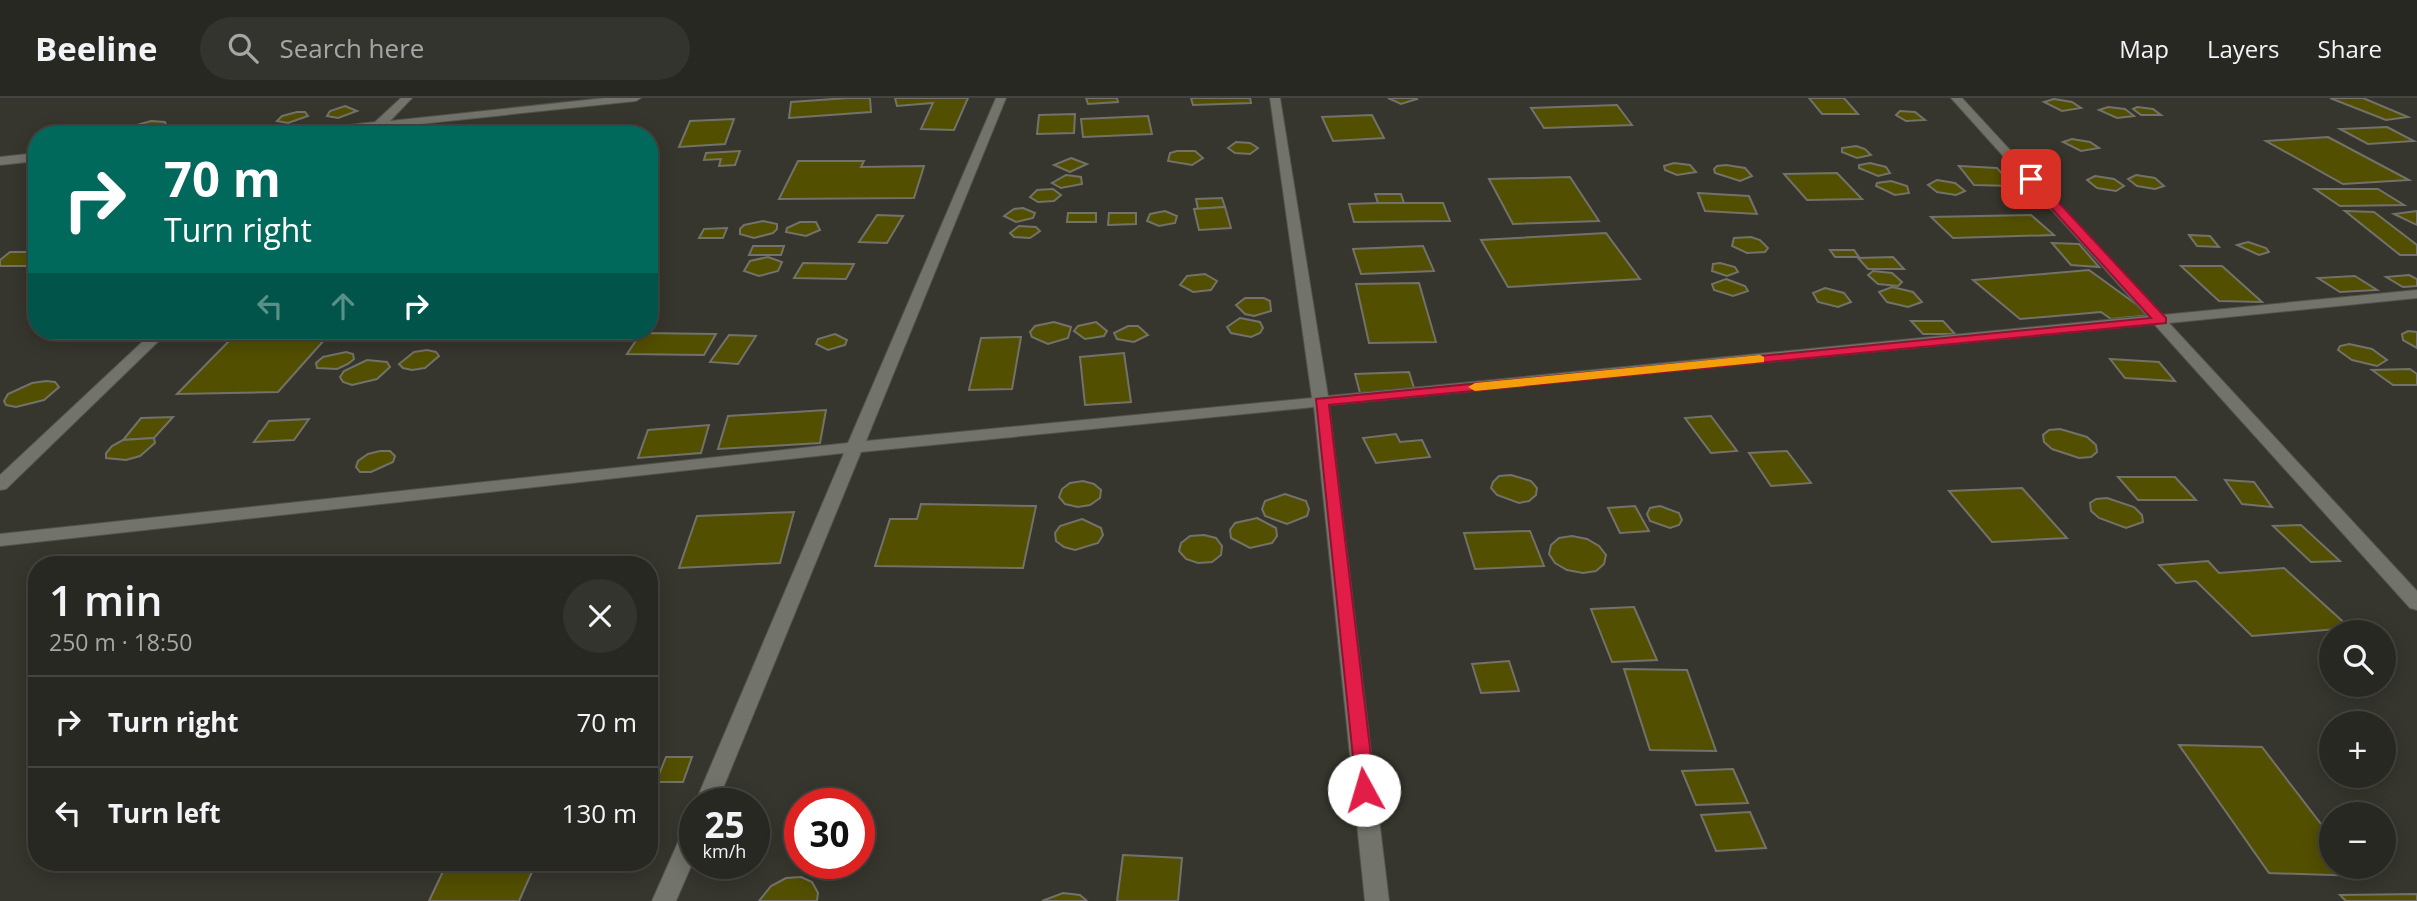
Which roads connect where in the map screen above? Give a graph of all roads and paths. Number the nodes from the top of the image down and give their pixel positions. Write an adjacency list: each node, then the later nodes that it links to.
1 (407, 98): 6 (street)
2 (636, 98): 7 (street)
3 (1001, 98): 14 (street)
4 (1275, 98): 13 (street)
5 (1956, 98): 11 (street)
6 (377, 126)
7 (412, 126)
8 (28, 158): 9 (street)
9 (0, 161)
10 (2417, 294): 11 (street)
11 (2161, 321): 13 (street); 17 (street)
12 (153, 340): 15 (street)
13 (1321, 402): 14 (street); 21 (street)
14 (857, 447): 16 (street); 18 (street)
15 (0, 485)
16 (0, 540)
17 (2417, 603)
18 (712, 788)
19 (679, 866): 20 (street)
20 (664, 901)
21 (1377, 901)

